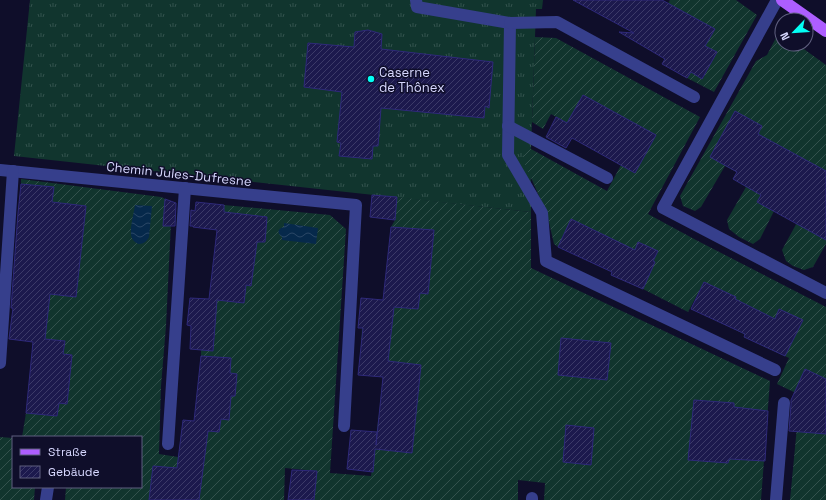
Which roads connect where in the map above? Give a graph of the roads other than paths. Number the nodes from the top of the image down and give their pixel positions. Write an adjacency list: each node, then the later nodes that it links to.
1 (416, 0): 4 (street)
2 (777, 0): 12 (street)
3 (782, 0): 5 (main road)
4 (510, 23): 6 (street); 7 (street)
5 (826, 31)
6 (694, 98)
7 (508, 126): 10 (street); 14 (street)
8 (0, 170): 9 (street, Chemin Jules-Dufresne)
9 (13, 171): 11 (street, Chemin Jules-Dufresne); 13 (street)
10 (608, 178)
11 (185, 188): 16 (street, Chemin Jules-Dufresne); 17 (street)
12 (826, 294)
13 (0, 363)
14 (775, 370)
15 (784, 403): 20 (street)
16 (344, 426)
17 (168, 444)
18 (48, 488): 19 (street)
19 (46, 500)
20 (776, 500)

